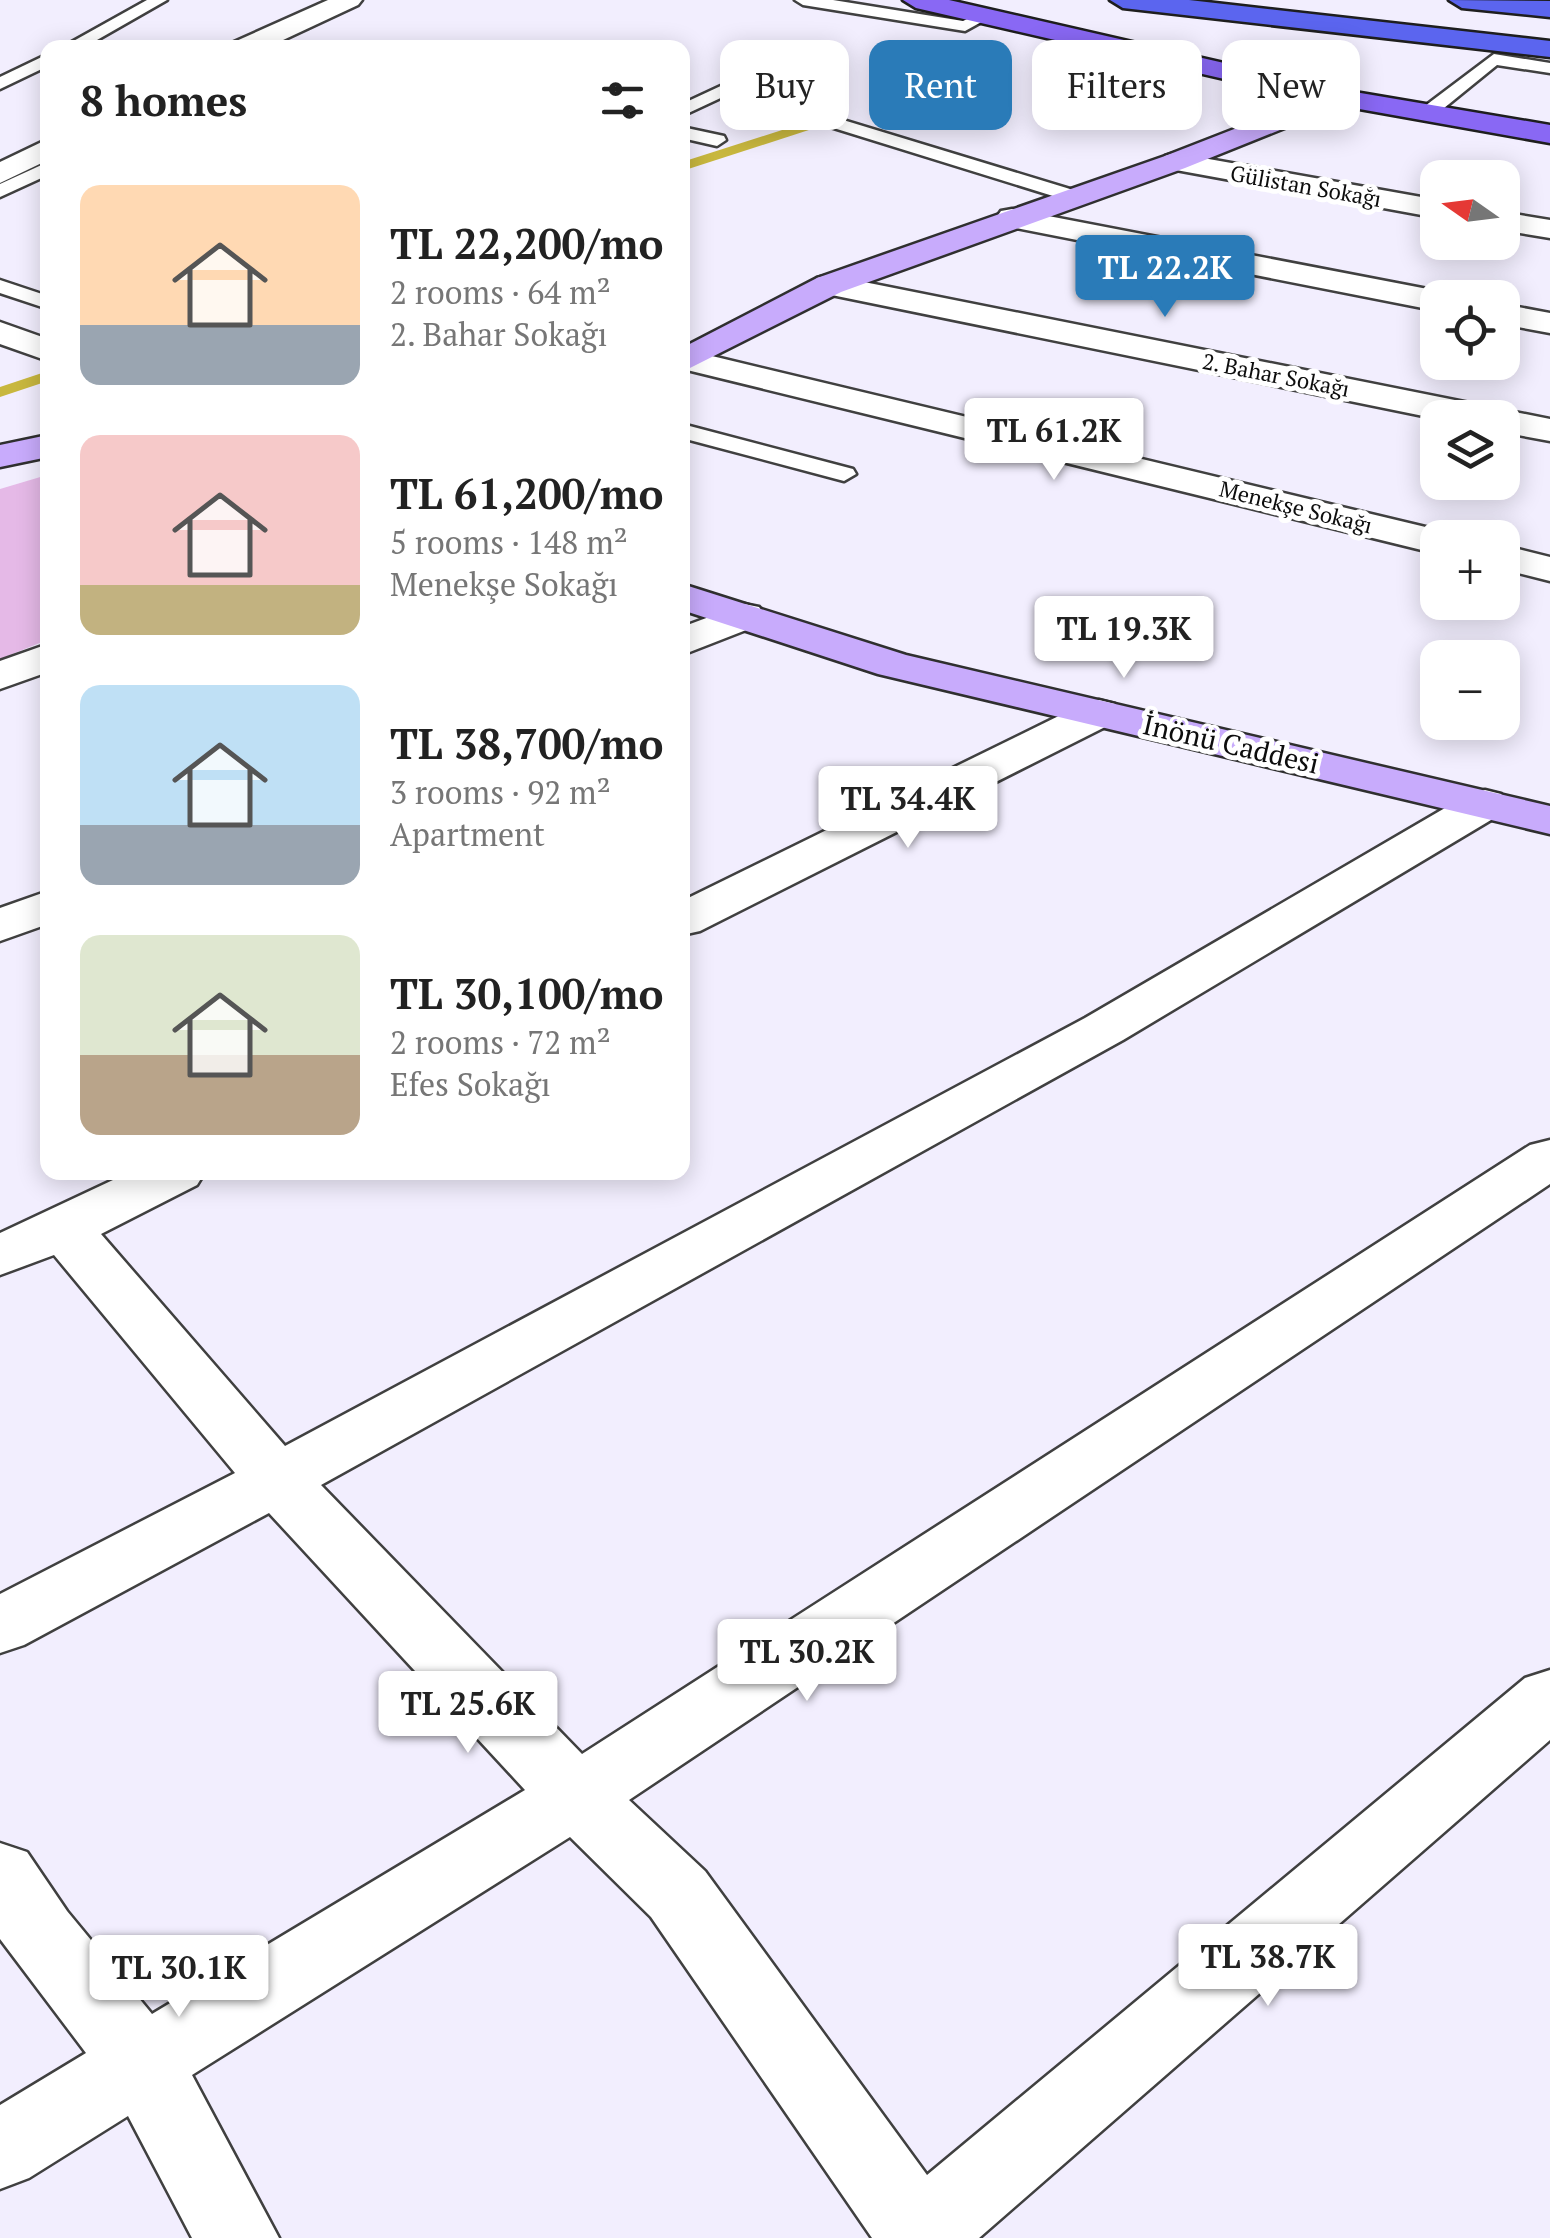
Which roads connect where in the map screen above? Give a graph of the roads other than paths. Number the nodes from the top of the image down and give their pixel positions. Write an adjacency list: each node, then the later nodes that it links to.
1 (159, 0): 11 (lane)
2 (349, 0): 12 (street)
3 (803, 0): 9 (lane)
4 (916, 0): 9 (main road)
5 (1123, 0): 13 (highway)
6 (1234, 0): 10 (highway)
7 (1462, 0): 8 (highway)
8 (1550, 9)
9 (986, 15): 16 (main road)
10 (1550, 32)
11 (85, 40)
12 (262, 40)
13 (1550, 50)
14 (40, 63): 17 (lane)
15 (1550, 68): 20 (lane)
16 (1222, 71)
17 (0, 84)
18 (1360, 102): 20 (main road)
19 (690, 107): 30 (lane)
20 (1427, 113): 23 (main road)
21 (1256, 130): 26 (main road)
22 (690, 134): 24 (lane)
23 (1550, 134)
24 (716, 140)
25 (40, 152): 28 (street)
26 (1175, 162): 30 (main road); 31 (street, Gülistan Sokağı)
27 (40, 172): 29 (lane)
28 (0, 174)
29 (0, 191)
30 (1076, 196): 32 (main road)
31 (1420, 206)
32 (1012, 218): 35 (main road); 37 (street)
33 (1520, 224): 34 (street)
34 (1550, 229)
35 (830, 285): 43 (main road); 45 (street, 2. Bahar Sokağı)
36 (0, 286): 38 (lane)
37 (1420, 298)
38 (40, 300)
39 (1520, 317): 40 (street)
40 (1550, 323)
41 (0, 332): 42 (street)
42 (40, 347)
43 (690, 363)
44 (690, 367): 52 (street, Menekşe Sokağı)
45 (1420, 404)
46 (1520, 424): 47 (street)
47 (1550, 430)
48 (690, 433): 51 (lane)
49 (40, 448): 50 (main road)
50 (0, 456)
51 (844, 474)
52 (1420, 538)
53 (1520, 562): 54 (street)
54 (1550, 569)
55 (690, 599): 56 (main road, İnönü Caddesi)
56 (744, 616): 57 (street); 60 (main road, İnönü Caddesi)
57 (690, 639)
58 (40, 660): 59 (street)
59 (0, 676)
60 (1099, 714): 61 (main road, İnönü Caddesi); 64 (street)
61 (1485, 804): 62 (main road, İnönü Caddesi); 70 (street)
62 (1550, 820)
63 (40, 909): 65 (street)
64 (690, 916)
65 (0, 926)
66 (1550, 1158): 73 (street)
67 (161, 1180): 68 (street)
68 (64, 1229): 69 (street); 70 (street)
69 (0, 1255)
70 (277, 1480): 71 (street); 73 (street)
71 (0, 1626)
72 (1550, 1698): 77 (street)
73 (576, 1796): 75 (street); 77 (street)
74 (0, 1875): 75 (street)
75 (142, 2060): 76 (street); 78 (street)
76 (0, 2150)
77 (919, 2237)
78 (237, 2238)

